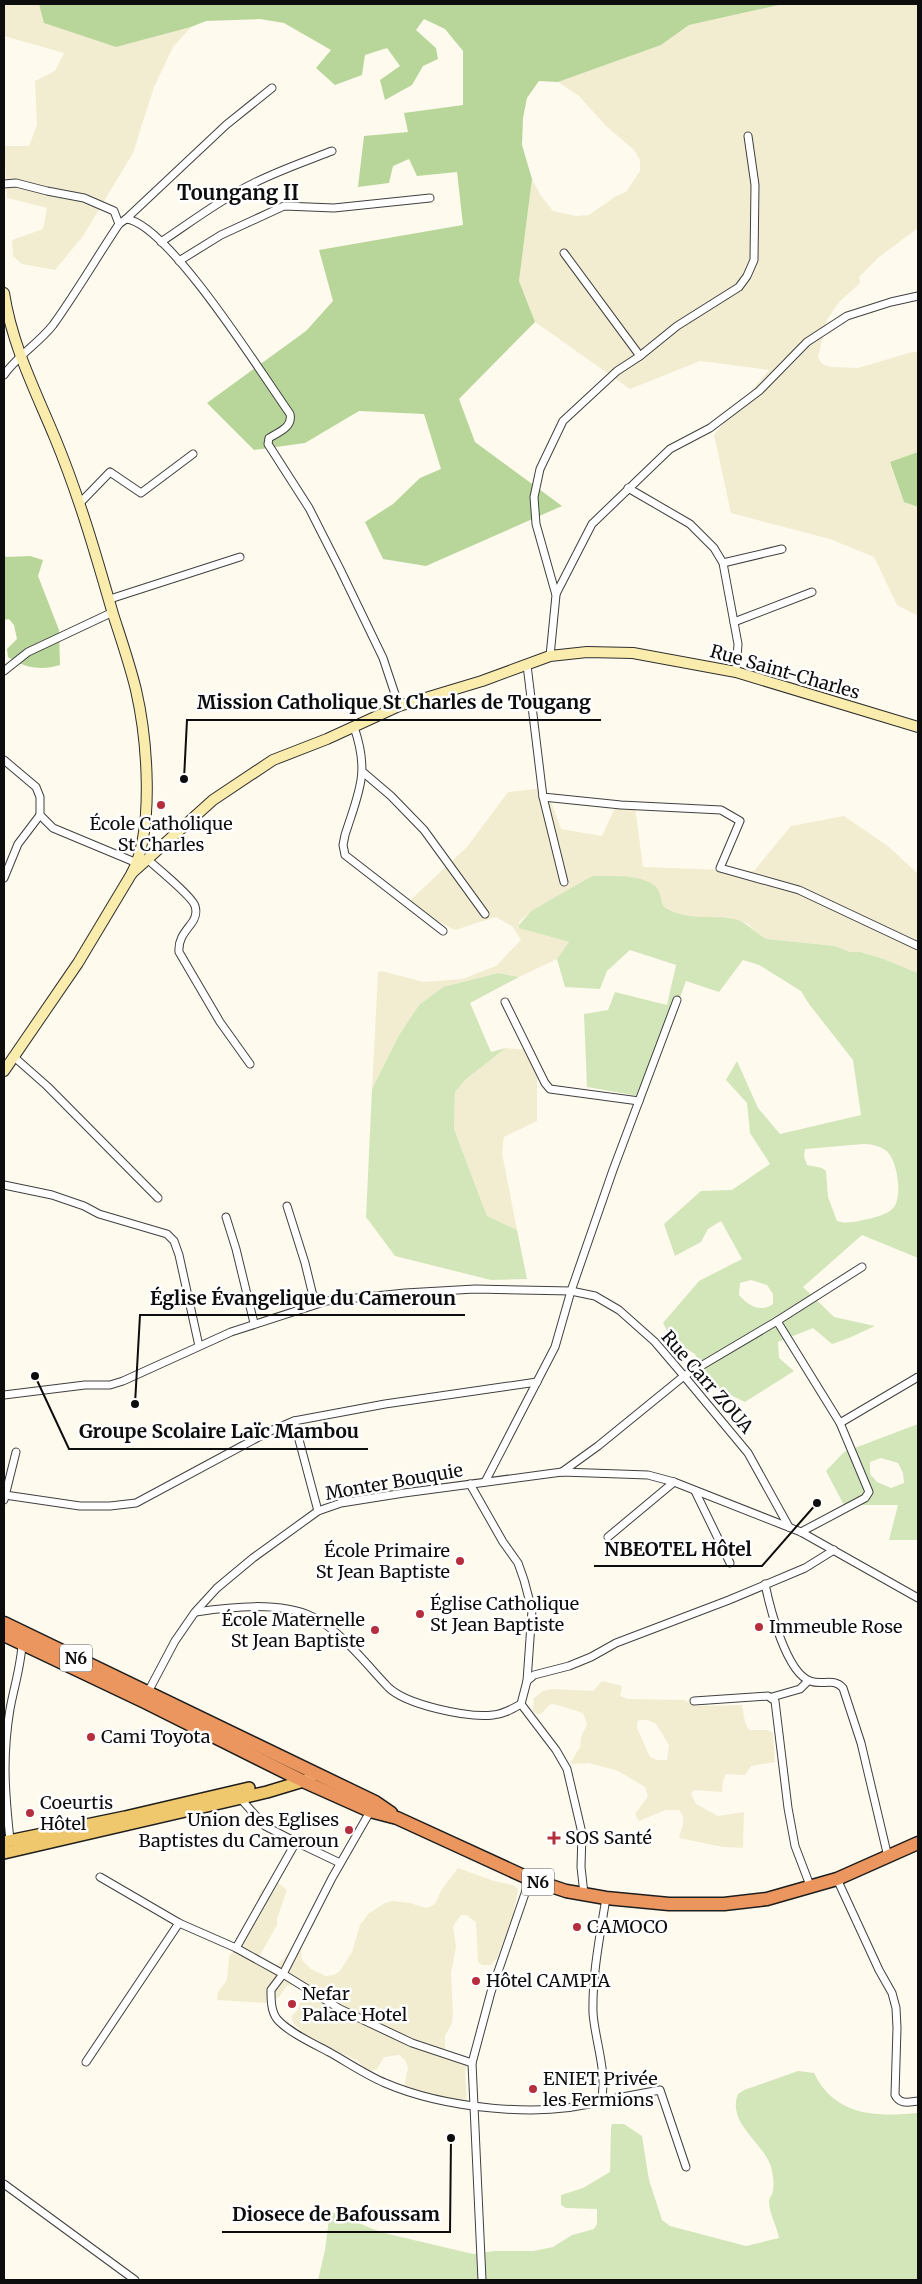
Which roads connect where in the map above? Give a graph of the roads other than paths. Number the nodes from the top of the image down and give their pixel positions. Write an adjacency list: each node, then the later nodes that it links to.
1 (272, 88): 6 (street)
2 (748, 136): 13 (street)
3 (332, 152): 8 (street)
4 (4, 184): 7 (street)
5 (430, 198): 10 (street)
6 (126, 219): 7 (street); 8 (street)
7 (119, 224): 14 (street)
8 (161, 242): 10 (street)
9 (564, 252): 13 (street)
10 (179, 261): 31 (street)
11 (4, 293): 14 (street)
12 (918, 296): 17 (street)
13 (640, 356): 23 (street)
14 (20, 359): 15 (street); 18 (street)
15 (4, 374)
16 (193, 454): 18 (street)
17 (628, 488): 21 (street); 23 (street)
18 (80, 503): 24 (street)
19 (782, 549): 21 (street)
20 (240, 556): 24 (street)
21 (723, 563): 26 (street)
22 (812, 592): 26 (street)
23 (556, 595): 27 (street)
24 (110, 599): 25 (street)
25 (112, 612): 29 (street); 38 (street)
26 (734, 622): 30 (street)
27 (550, 656): 28 (street, Rue Saint-Charles); 30 (street, Rue Saint-Charles)
28 (527, 665): 31 (street, Rue Saint-Charles); 36 (street)
29 (4, 671)
30 (736, 672): 33 (street, Rue Saint-Charles)
31 (399, 706): 32 (street, Rue Saint-Charles)
32 (354, 727): 35 (street); 38 (street, Rue Saint-Charles)
33 (918, 727)
34 (4, 760): 37 (street)
35 (364, 773): 41 (street); 42 (street)
36 (543, 797): 40 (street); 43 (street)
37 (40, 815): 38 (street); 39 (street)
38 (142, 861): 46 (street, Rue Saint-Charles); 47 (street)
39 (4, 877)
40 (564, 882)
41 (485, 914)
42 (443, 931)
43 (918, 946)
44 (677, 1000): 49 (street)
45 (505, 1002): 49 (street)
46 (14, 1056): 48 (street, Rue Saint-Charles); 51 (street)
47 (250, 1064)
48 (4, 1071)
49 (640, 1101): 55 (street)
50 (4, 1185): 59 (street)
51 (158, 1198)
52 (286, 1206): 56 (street)
53 (226, 1217): 58 (street)
54 (862, 1267): 57 (street)
55 (571, 1291): 56 (street, Rue Carr ZOUA); 60 (street, Rue Carr ZOUA); 62 (street)
56 (315, 1304): 58 (street, Rue Carr ZOUA)
57 (777, 1321): 60 (street); 65 (street)
58 (254, 1323): 59 (street, Rue Carr ZOUA)
59 (199, 1346): 63 (street, Rue Carr ZOUA)
60 (684, 1376): 67 (street); 74 (street, Rue Carr ZOUA)
61 (918, 1377): 65 (street)
62 (537, 1382): 64 (street); 68 (street)
63 (4, 1395)
64 (294, 1421): 72 (street); 73 (street)
65 (840, 1422): 75 (street)
66 (16, 1452): 72 (street)
67 (562, 1472): 68 (street, Monter Bouquie); 69 (street, Monter Bouquie)
68 (485, 1482): 70 (street, Monter Bouquie)
69 (674, 1482): 71 (street, Monter Bouquie); 76 (street)
70 (470, 1484): 73 (street, Monter Bouquie); 85 (street)
71 (695, 1491): 74 (street, Monter Bouquie); 78 (street)
72 (4, 1498)
73 (318, 1511): 81 (street, Monter Bouquie)
74 (789, 1527): 75 (street, Monter Bouquie)
75 (801, 1532): 77 (street, Monter Bouquie)
76 (608, 1537)
77 (834, 1550): 79 (street); 80 (street, Monter Bouquie)
78 (730, 1563)
79 (765, 1584): 85 (street); 86 (street)
80 (918, 1598)
81 (195, 1612): 87 (street, Monter Bouquie); 90 (street)
82 (4, 1623): 87 (highway, N6)
83 (4, 1635): 84 (highway, N6)
84 (22, 1644): 87 (highway, N6); 95 (street)
85 (527, 1681): 90 (street)
86 (808, 1681): 88 (street); 99 (street)
87 (147, 1697): 91 (highway, N6)
88 (772, 1698): 89 (street); 104 (street)
89 (694, 1701)
90 (521, 1704): 105 (street)
91 (306, 1776): 92 (main road); 93 (highway, N6); 94 (main road)
92 (240, 1798): 94 (main road); 96 (street)
93 (372, 1807): 100 (street); 102 (highway, N6)
94 (126, 1822): 95 (main road); 98 (main road)
95 (7, 1841)
96 (296, 1842): 100 (street); 108 (street)
97 (918, 1843): 99 (highway, N6)
98 (4, 1853)
99 (888, 1857): 103 (highway, N6)
100 (340, 1863): 109 (street)
101 (100, 1877): 107 (street)
102 (530, 1879): 105 (highway, N6); 111 (street)
103 (837, 1879): 104 (highway, N6); 113 (street)
104 (811, 1888): 106 (highway, N6)
105 (584, 1894): 106 (highway, N6)
106 (606, 1898): 112 (street)
107 (178, 1923): 108 (street); 110 (street)
108 (236, 1948): 109 (street)
109 (283, 1974): 111 (street); 114 (street)
110 (86, 2062)
111 (472, 2063): 114 (street)
112 (601, 2101): 114 (street); 115 (street)
113 (918, 2101)
114 (474, 2106): 118 (street)
115 (686, 2167)
116 (4, 2184): 117 (street)
117 (135, 2280)
118 (482, 2280)

